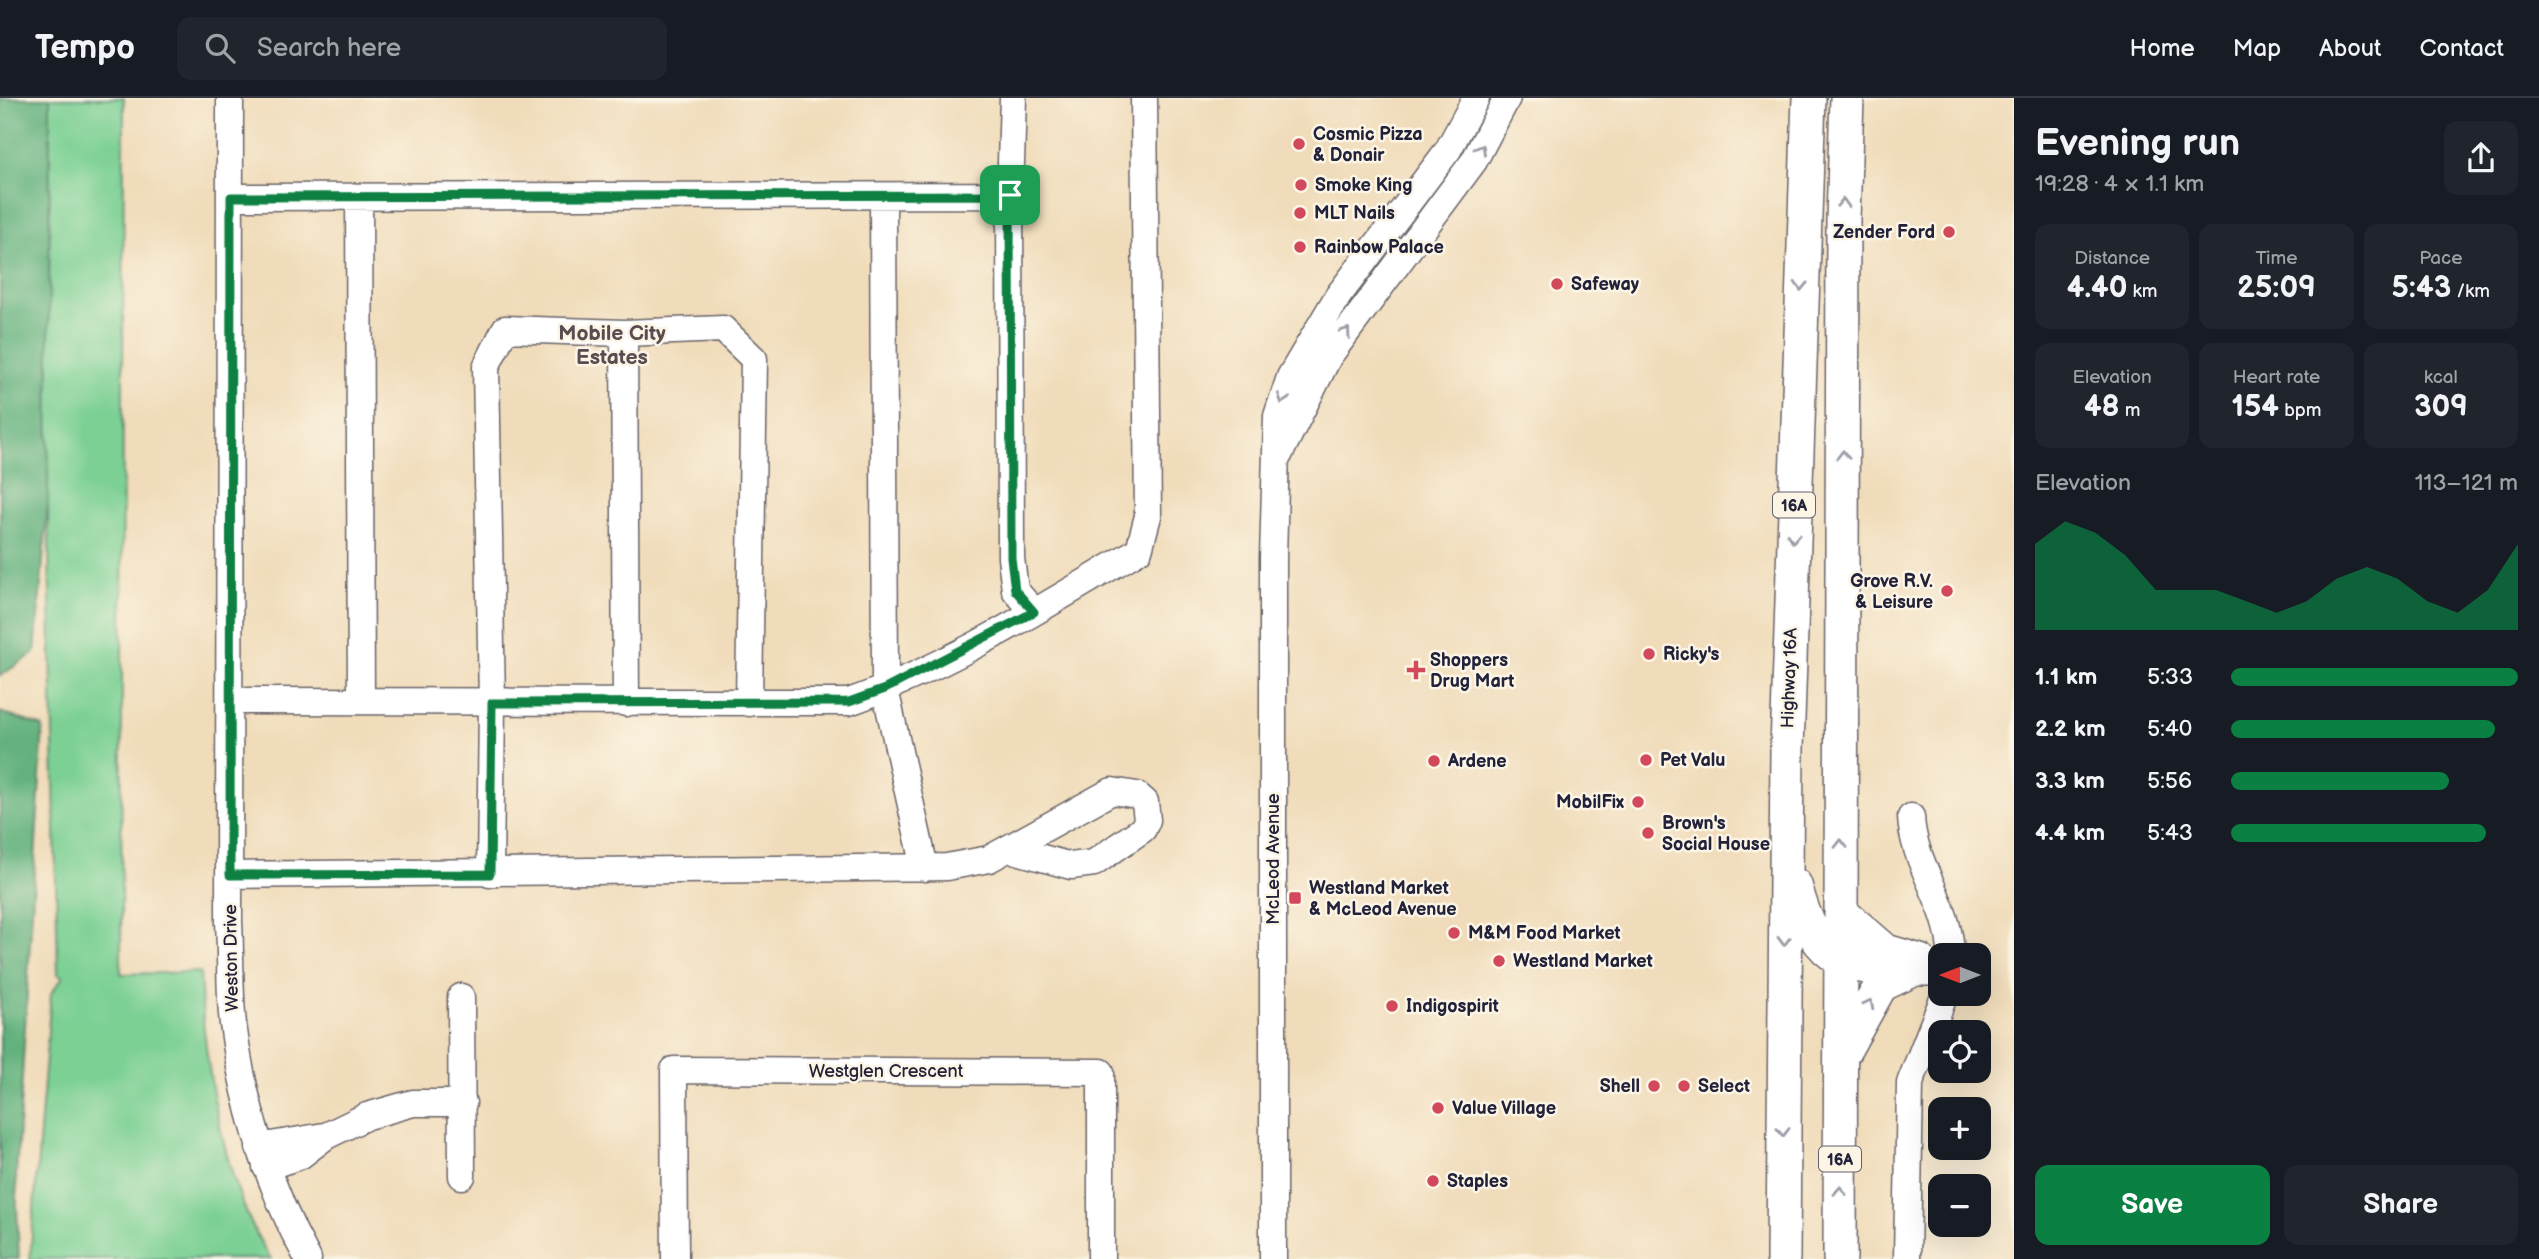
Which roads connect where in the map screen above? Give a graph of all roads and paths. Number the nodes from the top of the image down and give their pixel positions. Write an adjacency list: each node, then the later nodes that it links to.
1 (230, 98): 10 (street, Weston Drive)
2 (1013, 98): 8 (street)
3 (1144, 98): 14 (street)
4 (1476, 98): 13 (street, McLeod Avenue, one-way to 13)
5 (1507, 98): 13 (street, McLeod Avenue, one-way to 5)
6 (1809, 98): 22 (main road, Highway 16A / 16A, one-way to 22)
7 (1847, 98): 27 (main road, 16A, one-way to 7)
8 (1010, 195): 9 (street); 14 (street)
9 (883, 196): 11 (street); 15 (street)
10 (231, 197): 11 (street); 17 (street, Weston Drive)
11 (359, 197): 16 (street)
12 (624, 333): 18 (street); 19 (street); 20 (street)
13 (1276, 460): 42 (street, McLeod Avenue)
14 (1034, 612): 15 (street)
15 (885, 689): 20 (street); 24 (street)
16 (361, 700): 17 (street); 18 (street)
17 (232, 701): 26 (street, Weston Drive)
18 (492, 703): 19 (street); 25 (street)
19 (626, 703): 20 (street)
20 (749, 703)
21 (1911, 817): 28 (street)
22 (1785, 848): 29 (main road); 43 (main road, Highway 16A / 16A, one-way to 43)
23 (1010, 849): 24 (street)
24 (925, 868): 25 (street)
25 (490, 874): 26 (street)
26 (230, 875): 37 (street, Weston Drive)
27 (1841, 912): 29 (main road, 16A); 30 (main road)
28 (1948, 943)
29 (1841, 962): 31 (main road); 35 (main road, 16A)
30 (1928, 966)
31 (1928, 968)
32 (1928, 970): 35 (main road, one-way to 32)
33 (461, 997): 36 (street)
34 (1940, 1006): 45 (street)
35 (1841, 1059): 44 (main road, 16A, one-way to 35)
36 (463, 1103): 37 (street); 38 (street)
37 (262, 1157): 39 (street, Weston Drive)
38 (461, 1176)
39 (308, 1259)
40 (675, 1259): 41 (street, Westglen Crescent)
41 (1101, 1259)
42 (1273, 1259)
43 (1783, 1259)
44 (1840, 1259)
45 (1907, 1259)

